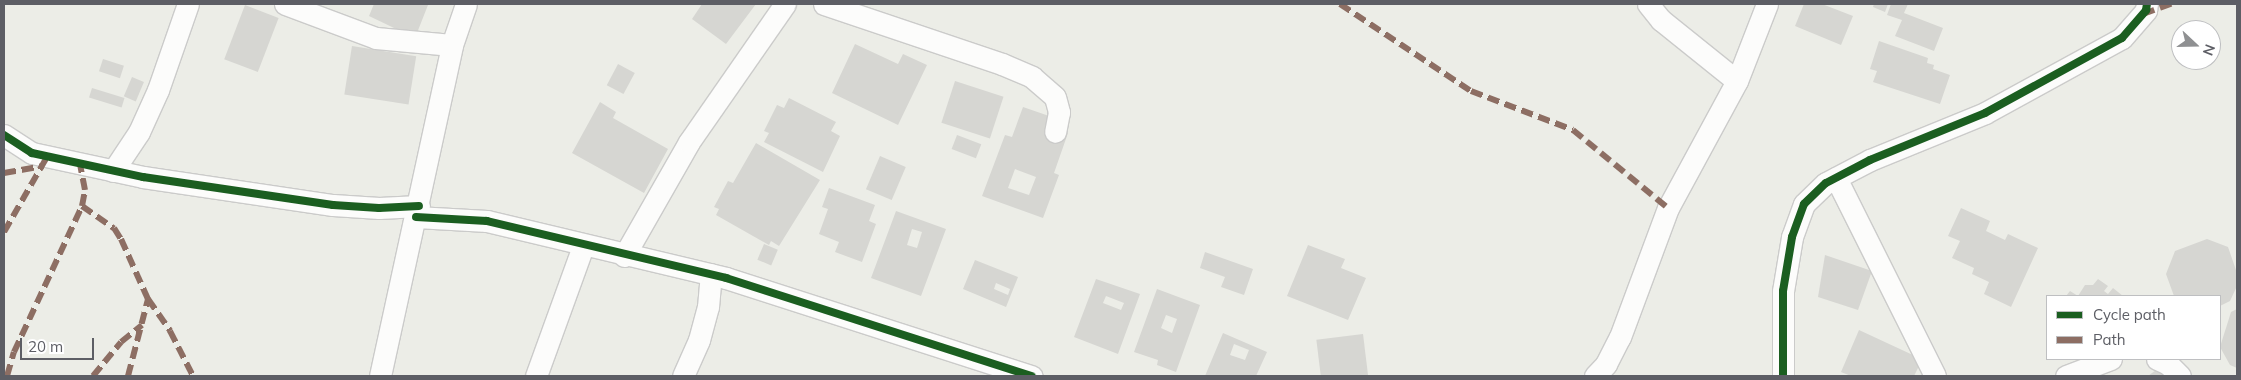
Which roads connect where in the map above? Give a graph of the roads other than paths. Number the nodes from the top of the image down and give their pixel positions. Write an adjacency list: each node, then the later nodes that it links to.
1 (188, 4): 13 (street)
2 (284, 4): 9 (street)
3 (466, 4): 9 (street)
4 (785, 4): 17 (street)
5 (824, 4): 11 (street)
6 (1648, 4): 10 (street)
7 (1767, 4): 10 (street)
8 (2147, 4): 14 (street)
9 (452, 45): 15 (street)
10 (1737, 81): 25 (street)
11 (1054, 132)
12 (4, 135): 13 (street)
13 (113, 171): 15 (street)
14 (1836, 178): 26 (street); 27 (street)
15 (417, 212): 16 (street); 21 (street)
16 (583, 246): 17 (street); 22 (street)
17 (624, 256): 18 (street)
18 (711, 274): 23 (street); 24 (street)
19 (2108, 360): 28 (street)
20 (2159, 360): 29 (street)
21 (380, 376)
22 (536, 376)
23 (683, 376)
24 (1032, 376)
25 (1595, 376)
26 (1783, 376)
27 (1935, 376)
28 (2066, 376)
29 (2180, 376)

